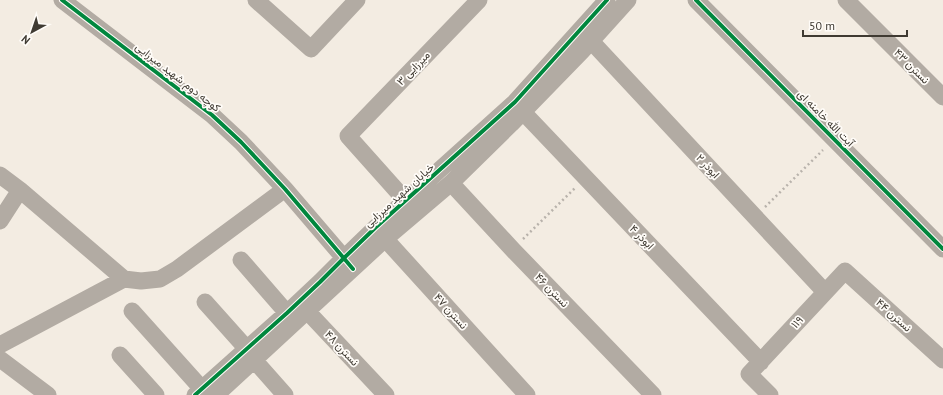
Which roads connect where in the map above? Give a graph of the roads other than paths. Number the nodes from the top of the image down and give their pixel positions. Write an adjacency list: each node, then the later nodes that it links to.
1 (62, 0): 14 (street, کوچه دوم شهید میرزایی)
2 (256, 0): 3 (street)
3 (357, 0)
4 (479, 0): 16 (street, میرزایی ۳)
5 (607, 0): 16 (street, خیابان شهید میرزایی)
6 (628, 0): 9 (street, خیابان شهید میرزایی)
7 (696, 0): 19 (street, آیت الله خامنه ای)
8 (846, 0): 10 (street, نسترن ۴۳)
9 (591, 41): 11 (street, خیابان شهید میرزایی); 24 (street, ابوذر ۲)
10 (943, 97)
11 (523, 112): 13 (street, خیابان شهید میرزایی); 34 (street, ابوذر ۴)
12 (0, 175): 15 (street)
13 (451, 184): 18 (street, خیابان شهید میرزایی); 41 (street, نسترن ۴۶)
14 (285, 188): 21 (street, کوچه دوم شهید میرزایی); 23 (street)
15 (20, 190): 17 (street); 23 (street)
16 (406, 201): 18 (street, خیابان شهید میرزایی)
17 (0, 221)
18 (380, 234): 21 (street, خیابان شهید میرزایی); 40 (street, نسترن ۴۷)
19 (943, 249)
20 (241, 260): 28 (street)
21 (348, 263): 26 (street, خیابان شهید میرزایی)
22 (845, 271): 24 (street, ۱۱۹); 33 (street, نسترن ۴۴)
23 (124, 279): 29 (street)
24 (825, 292): 34 (street, ۱۱۹)
25 (205, 302): 30 (street)
26 (303, 306): 28 (street, خیابان شهید میرزایی); 30 (street, خیابان شهید میرزایی); 39 (street, نسترن ۴۸)
27 (132, 311): 35 (street)
28 (287, 313): 30 (street, خیابان شهید میرزایی)
29 (0, 345)
30 (250, 354): 35 (street, خیابان شهید میرزایی); 38 (street)
31 (120, 356): 37 (street)
32 (0, 359): 36 (street)
33 (943, 360)
34 (761, 362): 42 (street, ۱۱۹)
35 (204, 393)
36 (48, 395)
37 (156, 395)
38 (284, 395)
39 (386, 395)
40 (527, 395)
41 (653, 395)
42 (770, 395)

